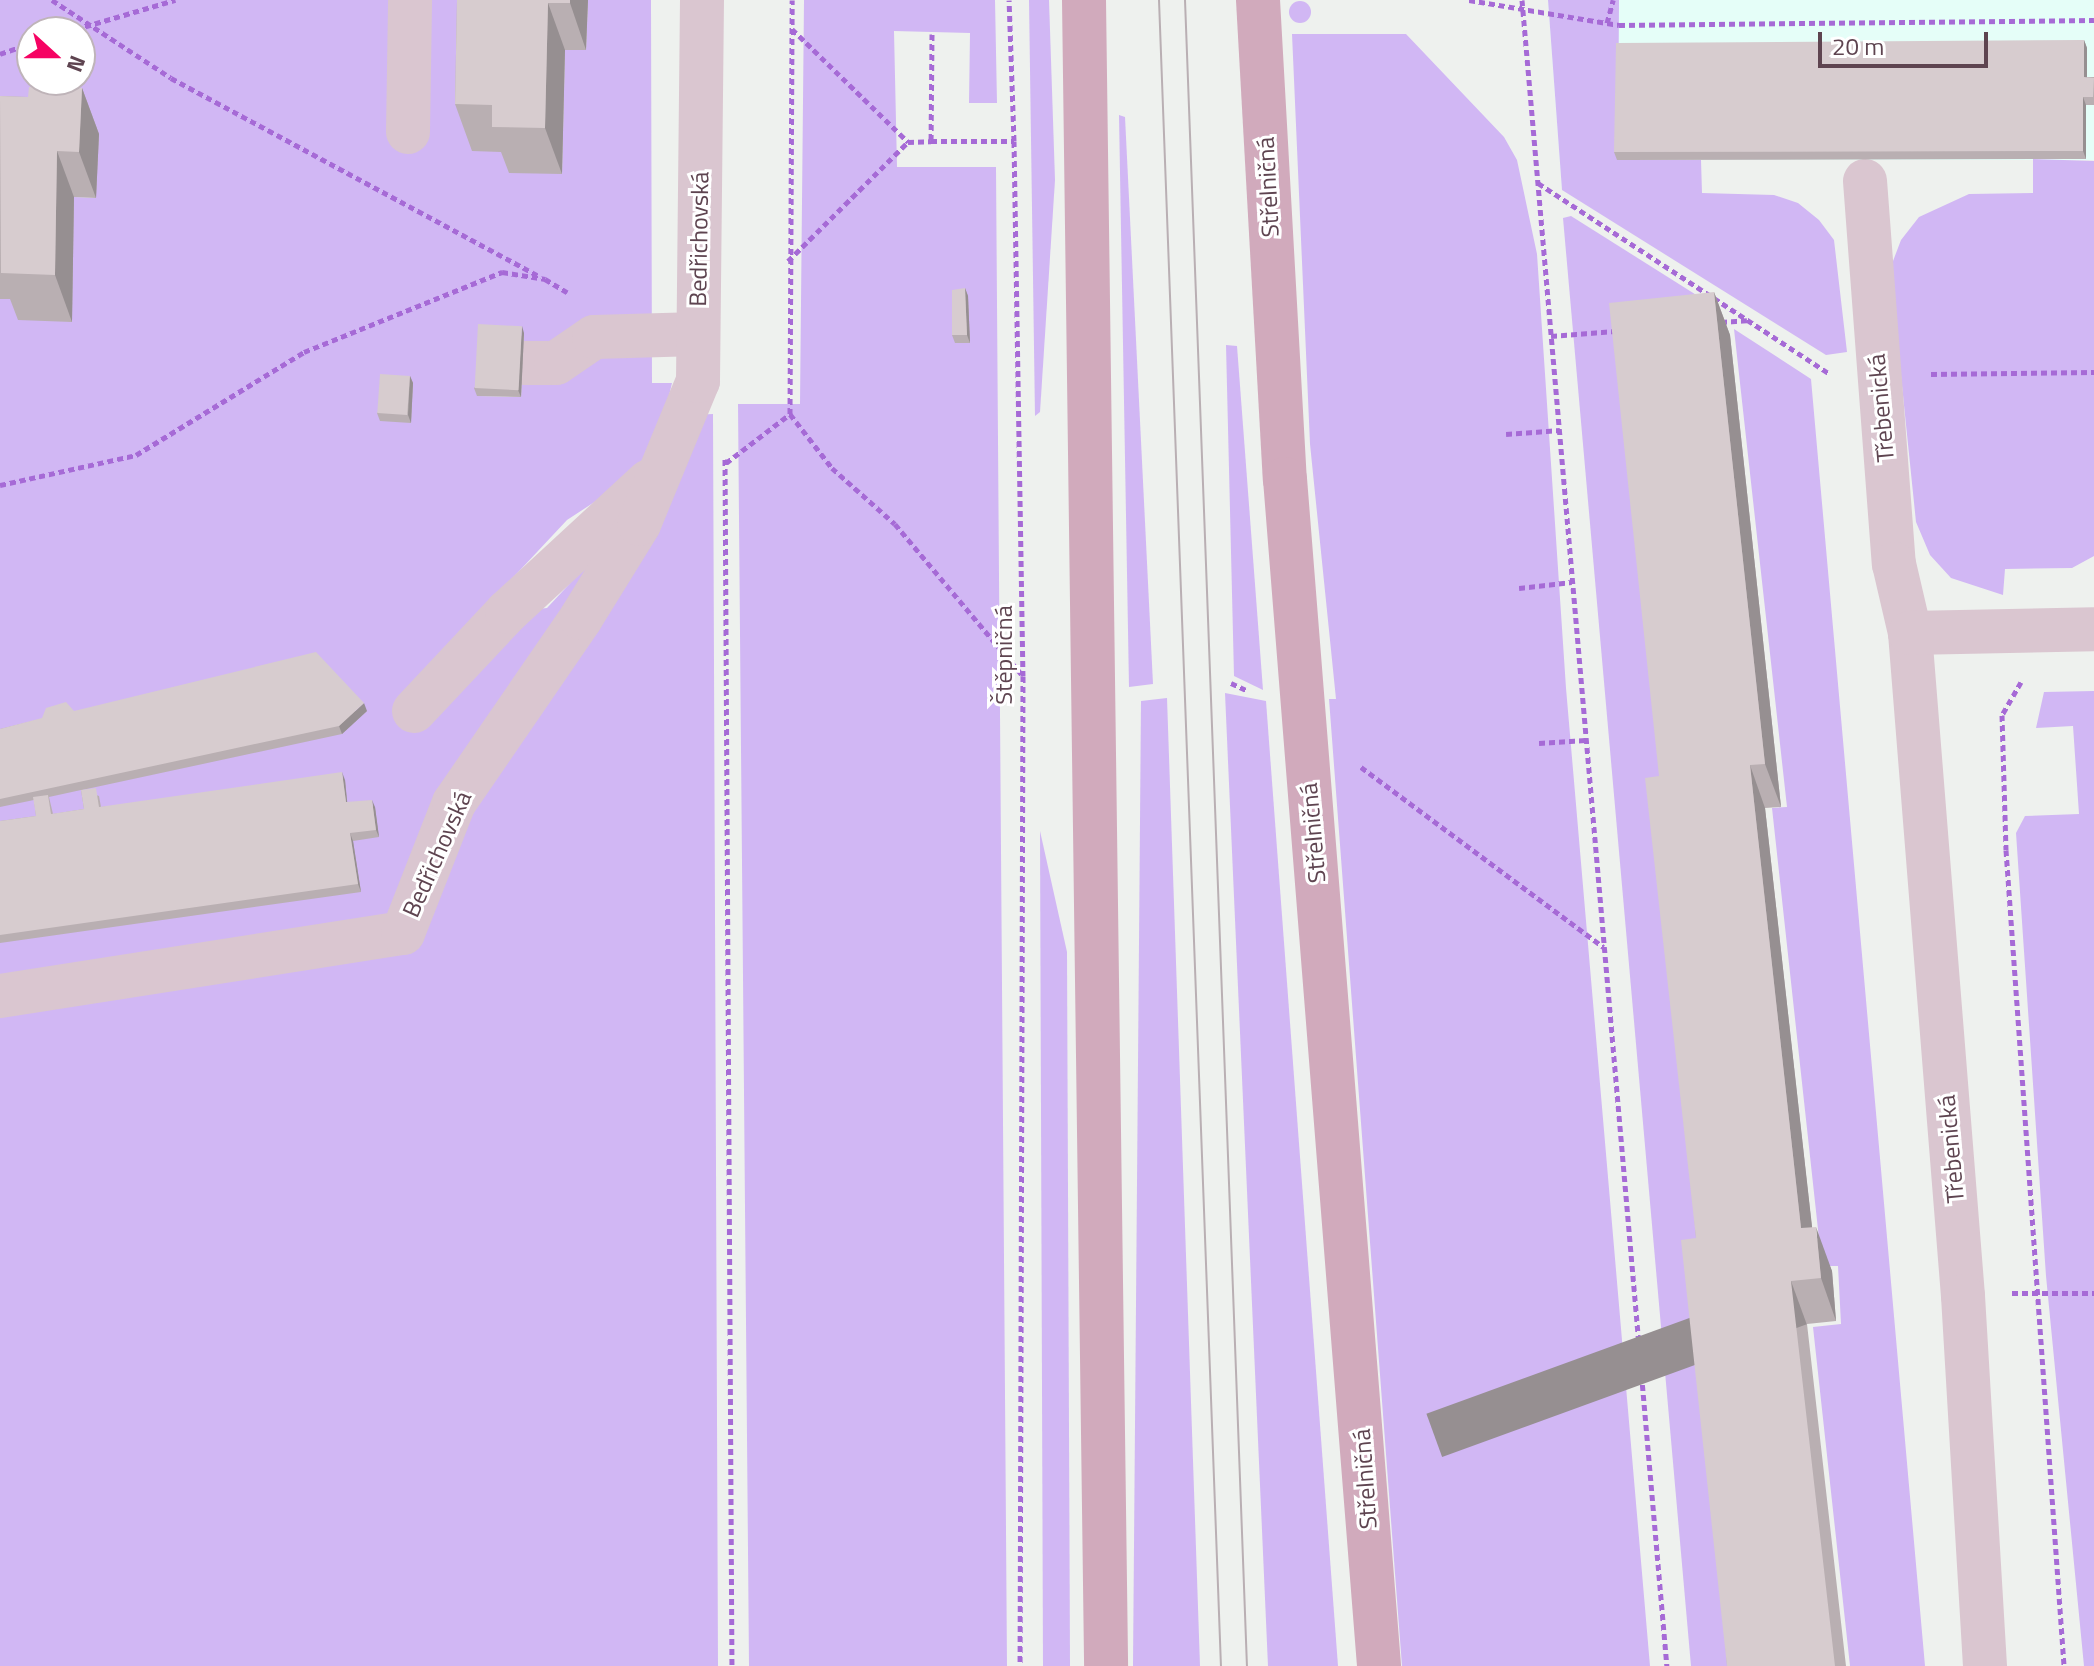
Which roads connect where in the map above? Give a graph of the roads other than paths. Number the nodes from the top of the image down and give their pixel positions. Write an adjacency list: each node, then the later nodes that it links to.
1 (410, 0): 5 (street)
2 (702, 0): 7 (street, Bedřichovská)
3 (1084, 0): 14 (main road)
4 (1258, 0): 15 (main road, Střelničná)
5 (408, 132)
6 (1865, 181): 11 (street, Třebenická)
7 (698, 334): 8 (street); 9 (street, Bedřichovská)
8 (524, 363)
9 (659, 471): 12 (street, Bedřichovská); 13 (street, Bedřichovská)
10 (2094, 629): 11 (street)
11 (1910, 633): 16 (street, Třebenická)
12 (414, 711)
13 (0, 996)
14 (1106, 1666)
15 (1379, 1666)
16 (1985, 1666)

